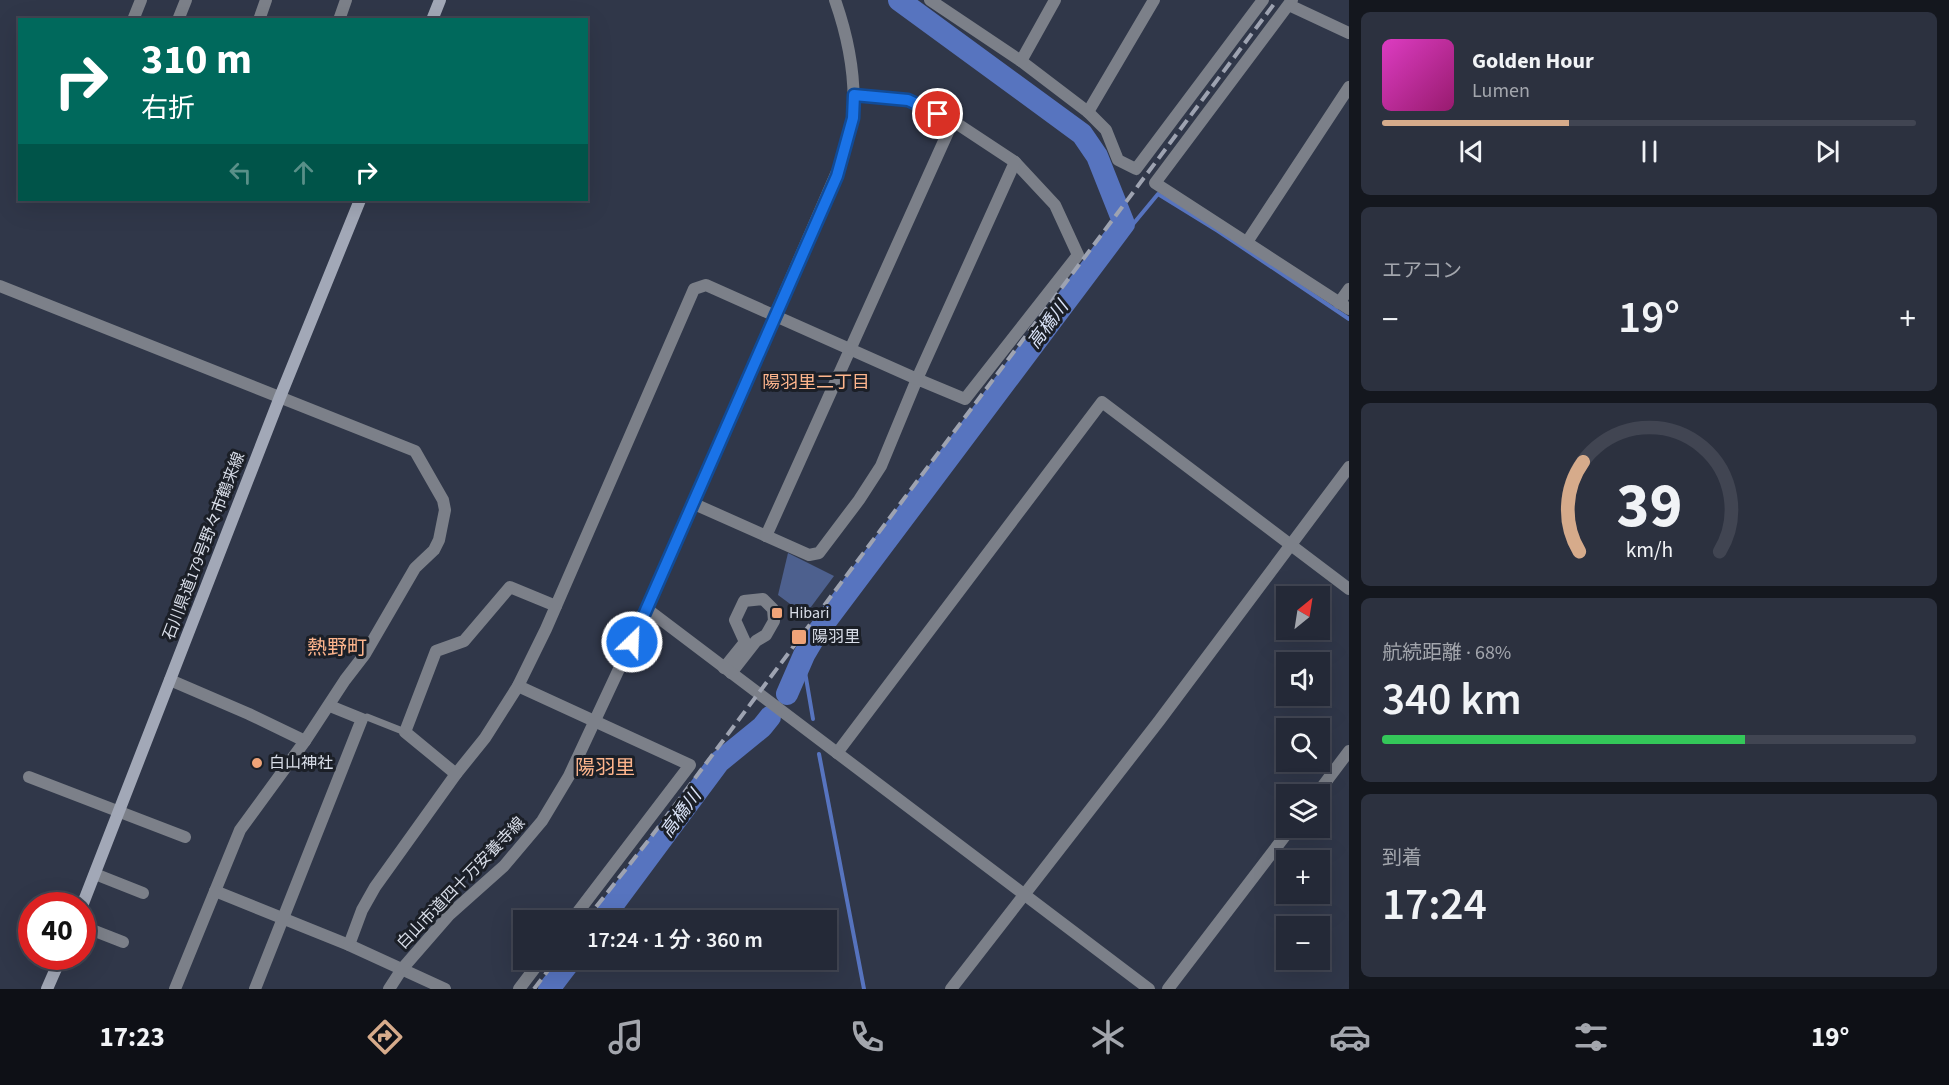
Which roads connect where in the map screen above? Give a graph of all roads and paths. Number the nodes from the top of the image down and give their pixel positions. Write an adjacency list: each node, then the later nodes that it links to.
1 (141, 0): 14 (street)
2 (186, 0): 15 (street)
3 (267, 0): 16 (street)
4 (346, 0): 17 (street)
5 (440, 0): 18 (main road)
6 (835, 0): 22 (street, 白山市道四十万安養寺線)
7 (930, 0): 13 (street)
8 (953, 0): 13 (street)
9 (1055, 0): 20 (street)
10 (1154, 0): 23 (street)
11 (1263, 0): 23 (street)
12 (1290, 2): 19 (street); 27 (street)
13 (947, 12): 20 (street)
14 (134, 18)
15 (179, 18)
16 (260, 18)
17 (340, 18)
18 (433, 18)
19 (1349, 33)
20 (1021, 61): 23 (street)
21 (1349, 87): 27 (street)
22 (854, 95): 24 (street); 31 (street, 白山市道四十万安養寺線)
23 (1088, 112)
24 (953, 121): 25 (street); 32 (street)
25 (1015, 162): 33 (street); 33 (street)
26 (360, 201): 34 (main road, 石川県道179号野々市鶴来線)
27 (1247, 242): 30 (street)
28 (0, 286): 34 (street)
29 (1349, 290): 30 (street)
30 (1344, 306)
31 (774, 314): 32 (street); 36 (street, 白山市道四十万安養寺線); 40 (street)
32 (850, 348): 33 (street); 37 (street)
33 (917, 380): 37 (street)
34 (280, 397): 43 (main road, 石川県道179号野々市鶴来線); 45 (street)
35 (1349, 467): 38 (street)
36 (692, 504): 37 (street); 41 (street, 白山市道四十万安養寺線)
37 (766, 536)
38 (1290, 545): 39 (street); 51 (street); 62 (street)
39 (1349, 589)
40 (556, 606): 44 (street); 48 (street)
41 (647, 609): 42 (street); 47 (street, 白山市道四十万安養寺線)
42 (728, 671): 42 (street); 51 (street)
43 (170, 680): 49 (street); 55 (main road, 石川県道179号野々市鶴来線)
44 (518, 686): 47 (street); 52 (street)
45 (330, 706): 46 (street); 49 (street)
46 (362, 719): 48 (lane); 64 (street)
47 (595, 722): 63 (street); 68 (street, 白山市道四十万安養寺線)
48 (405, 732): 52 (street)
49 (305, 741): 59 (street)
50 (1349, 752): 54 (street)
51 (837, 753): 62 (street)
52 (456, 774): 67 (street)
53 (29, 777): 55 (street)
54 (1324, 784)
55 (120, 812): 56 (street); 58 (main road, 石川県道179号野々市鶴来線)
56 (185, 837)
57 (1283, 838): 79 (street)
58 (95, 874): 60 (main road, 石川県道179号野々市鶴来線); 61 (street)
59 (215, 891): 64 (street); 72 (street)
60 (88, 892)
61 (143, 893)
62 (1025, 895): 77 (street); 78 (street)
63 (579, 910)
64 (283, 917): 67 (street); 73 (street)
65 (96, 931): 66 (street)
66 (123, 942)
67 (349, 945): 68 (street)
68 (402, 969): 74 (street, 白山市道四十万安養寺線); 75 (street)
69 (55, 970): 71 (main road)
70 (533, 970): 76 (street)
71 (47, 989)
72 (175, 989)
73 (255, 989)
74 (389, 989)
75 (445, 989)
76 (519, 989)
77 (951, 989)
78 (1149, 989)
79 (1168, 989)

